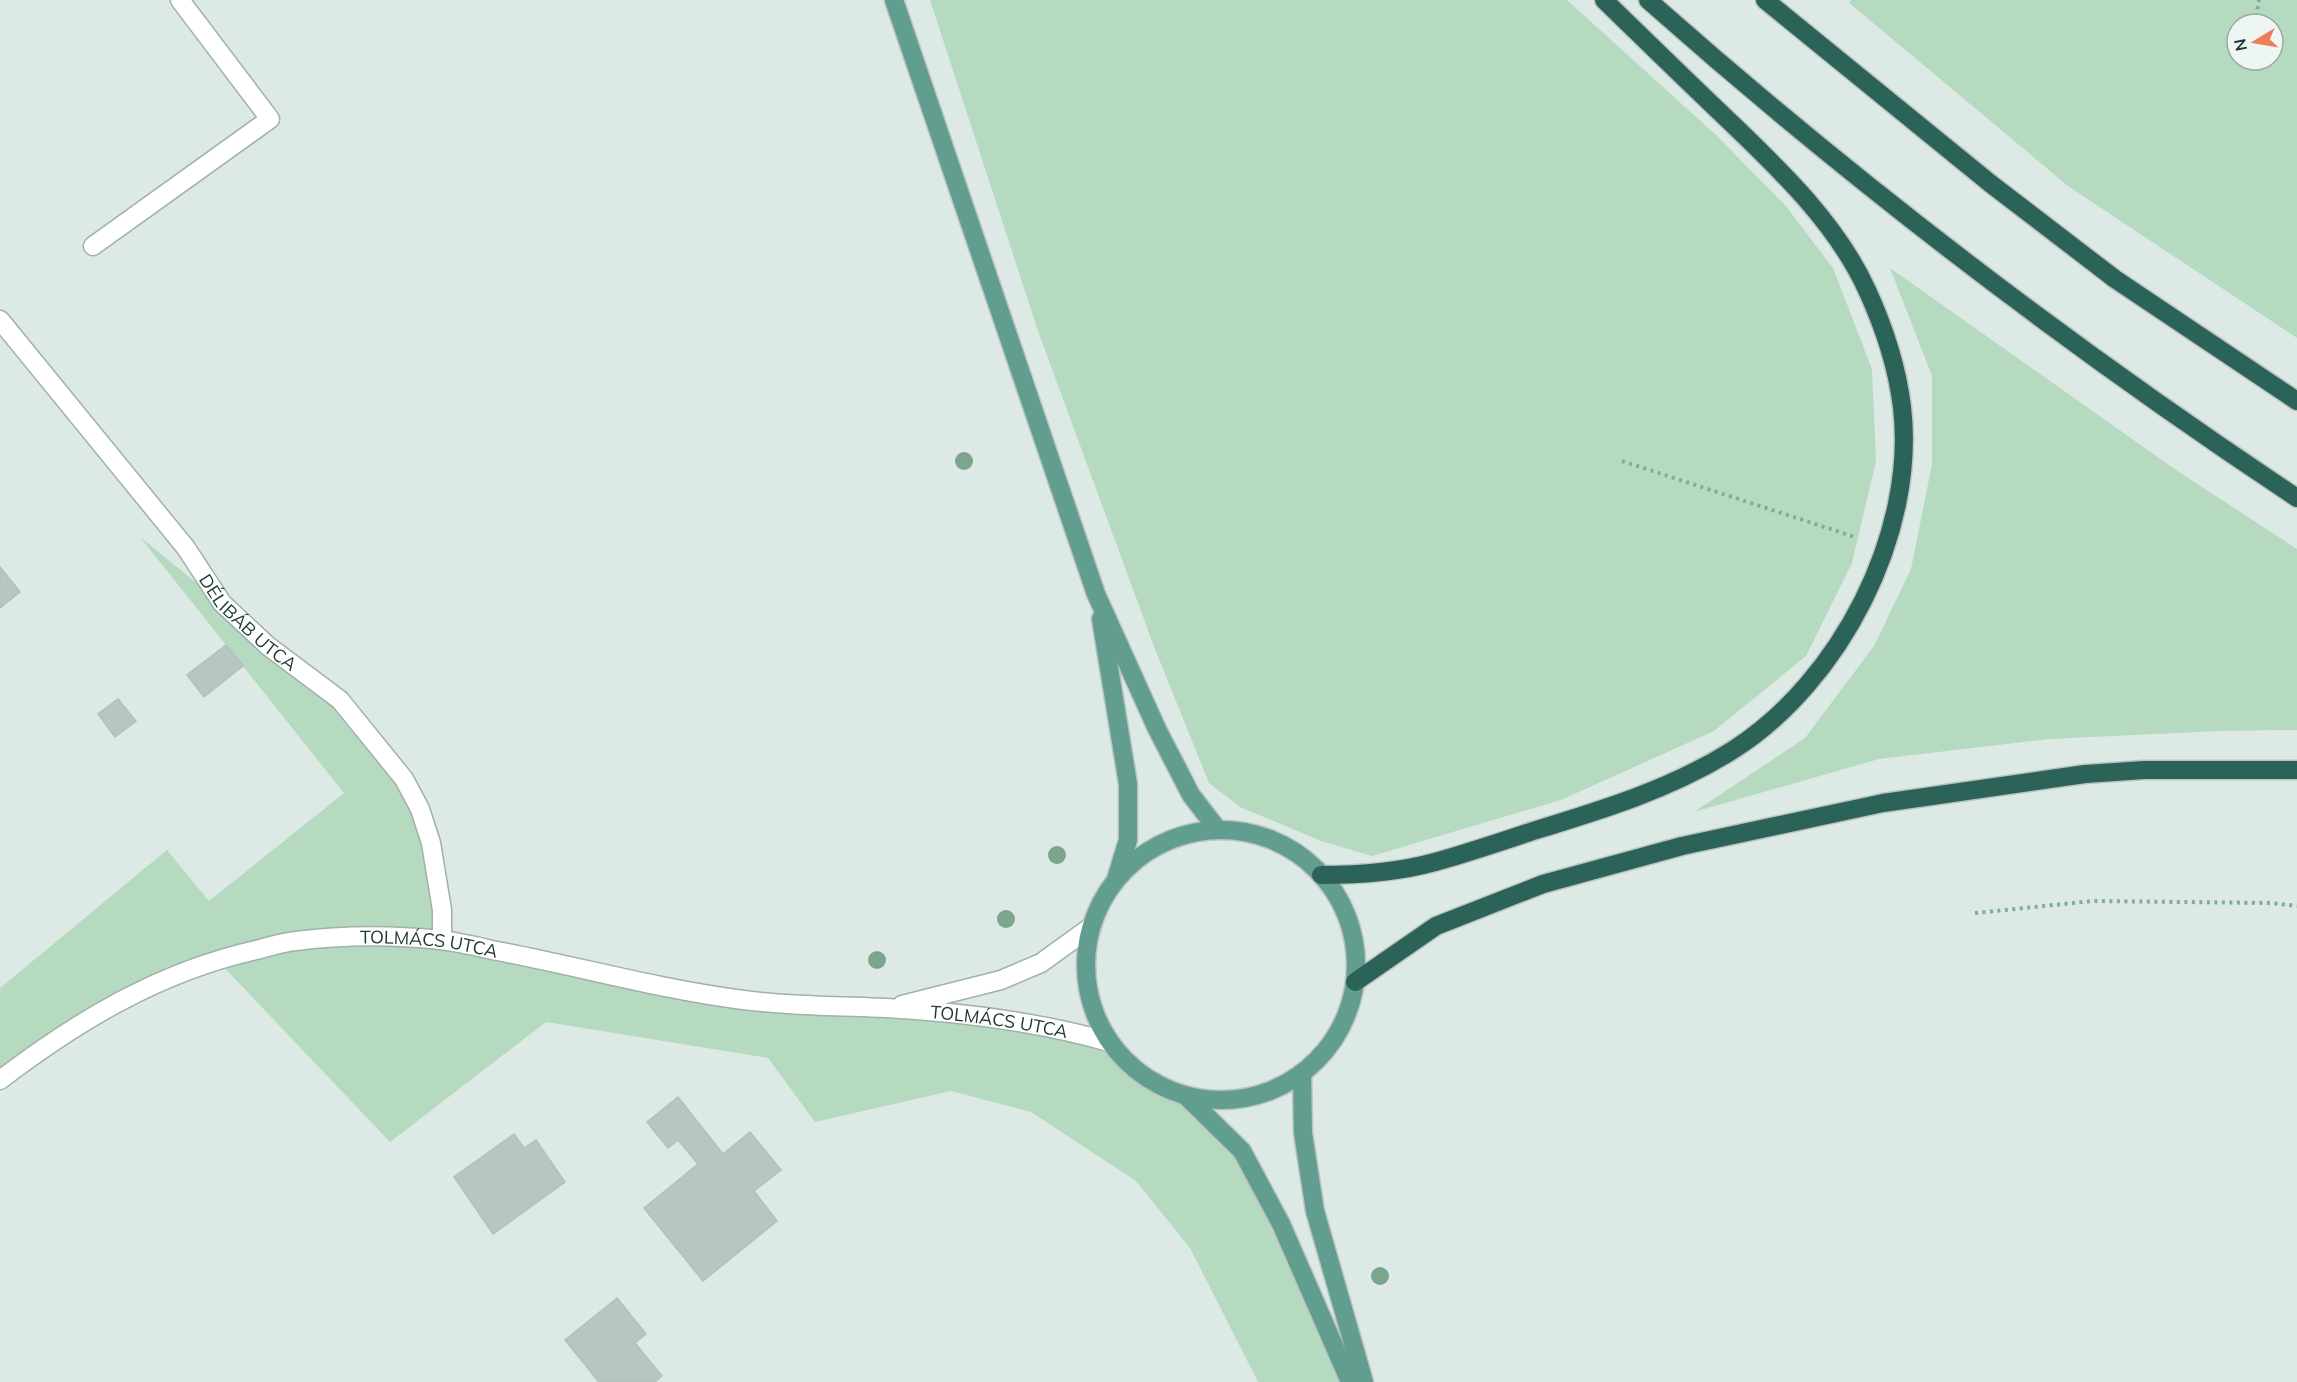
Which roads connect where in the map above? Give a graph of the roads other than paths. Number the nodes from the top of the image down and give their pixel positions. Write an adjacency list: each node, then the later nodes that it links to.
1 (180, 0): 6 (street)
2 (894, 0): 10 (main road)
3 (1604, 0): 13 (highway)
4 (1648, 0): 9 (highway)
5 (1765, 0): 8 (highway)
6 (93, 246)
7 (0, 320): 16 (street, DÉLIBÁB UTCA)
8 (2297, 401)
9 (2297, 498)
10 (1096, 594): 12 (main road); 14 (main road)
11 (2297, 770): 17 (highway)
12 (1218, 830): 13 (main road); 14 (main road)
13 (1321, 875): 17 (main road)
14 (1116, 880): 15 (main road)
15 (1092, 926): 18 (street, TOLMÁCS UTCA); 19 (main road)
16 (442, 940): 18 (street, TOLMÁCS UTCA); 21 (street, TOLMÁCS UTCA)
17 (1355, 982): 20 (main road)
18 (887, 1008): 19 (street, TOLMÁCS UTCA)
19 (1109, 1042): 22 (main road)
20 (1302, 1074): 22 (main road); 24 (main road)
21 (0, 1080)
22 (1186, 1096): 23 (main road)
23 (1350, 1382)
24 (1364, 1382)

